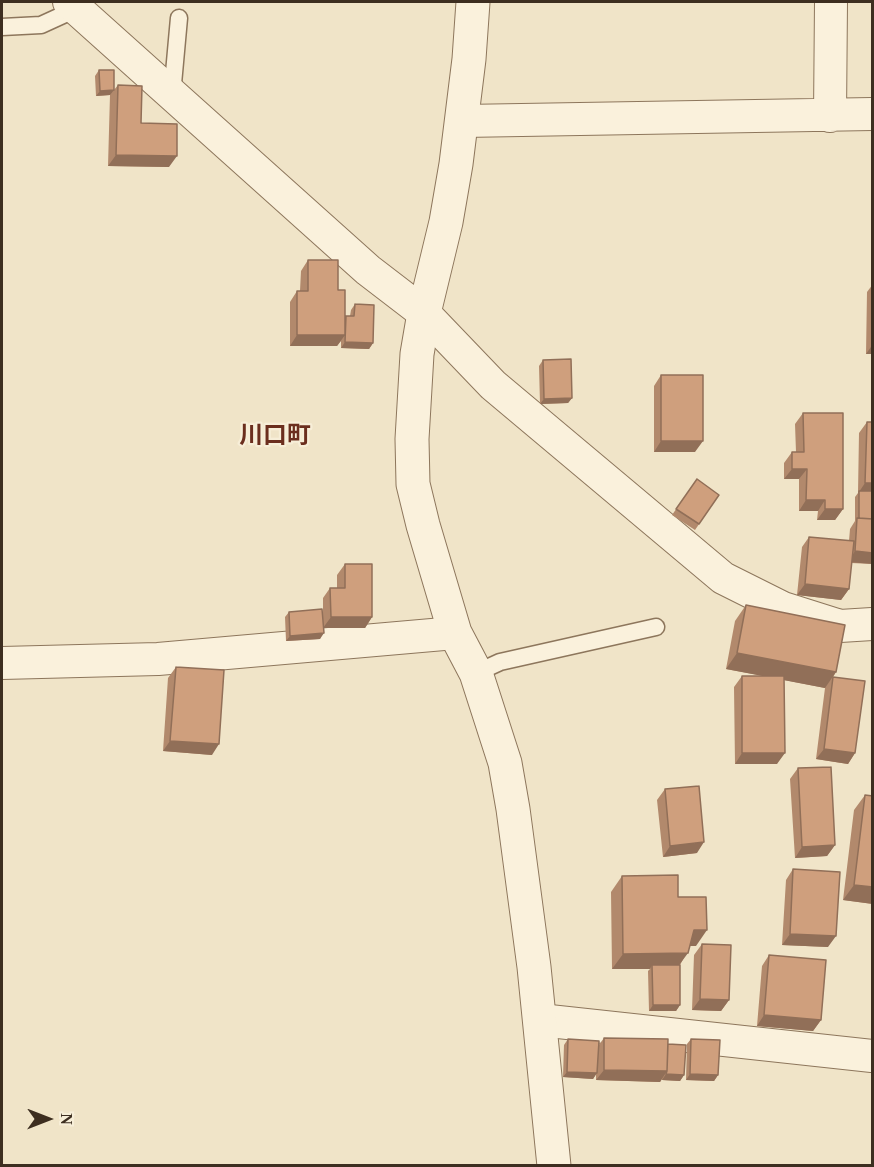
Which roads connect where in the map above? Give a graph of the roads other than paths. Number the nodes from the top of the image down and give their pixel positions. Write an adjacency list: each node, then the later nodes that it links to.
1 (473, 2): 9 (street)
2 (831, 2): 8 (street)
3 (73, 5): 5 (lane); 6 (street)
4 (179, 18): 6 (lane)
5 (2, 27)
6 (172, 94): 10 (street)
7 (873, 114): 8 (street)
8 (830, 116): 9 (street)
9 (463, 121): 10 (street)
10 (424, 313): 11 (street); 13 (street)
11 (873, 624)
12 (656, 627): 15 (lane)
13 (455, 633): 14 (street); 15 (street)
14 (2, 663)
15 (476, 673): 16 (street)
16 (540, 1020): 17 (street); 18 (street)
17 (873, 1056)
18 (554, 1166)

